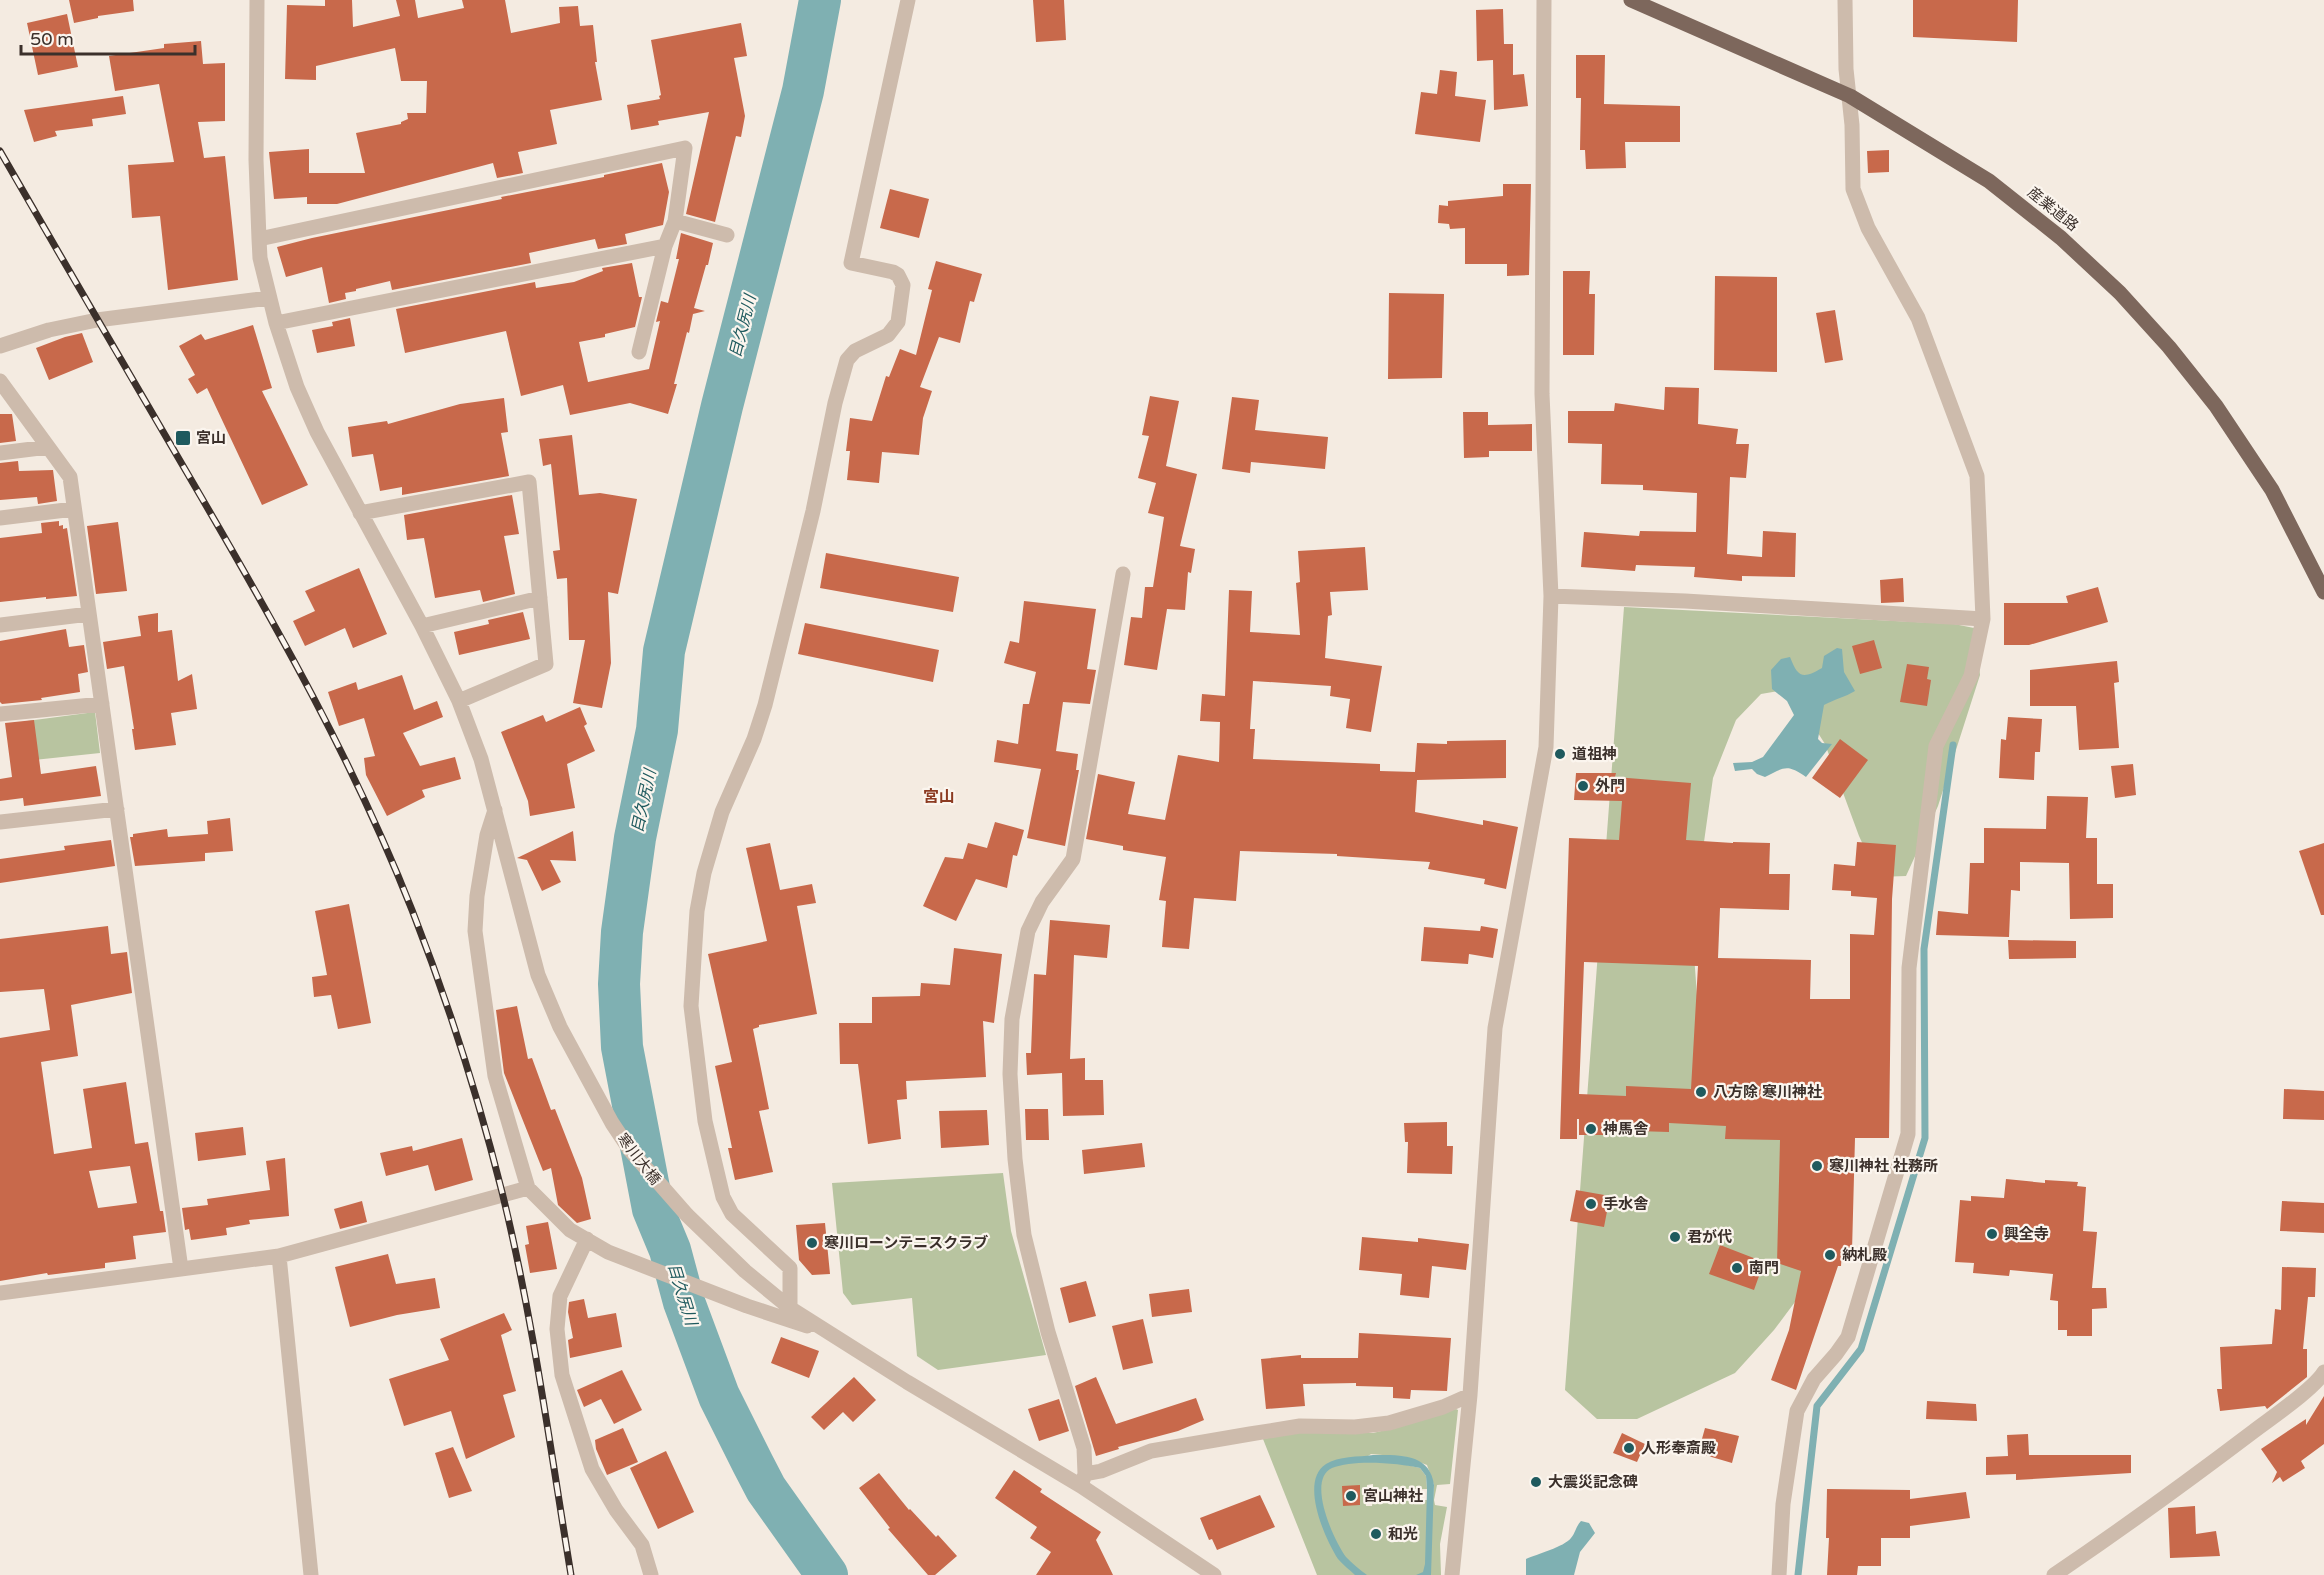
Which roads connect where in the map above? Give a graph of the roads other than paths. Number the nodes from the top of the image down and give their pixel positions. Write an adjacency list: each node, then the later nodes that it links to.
1 (257, 0): 9 (street, 寒川大橋)
2 (908, 0): 40 (street)
3 (1544, 0): 23 (street)
4 (1631, 0): 6 (main road, 産業道路)
5 (1845, 0): 6 (street)
6 (1850, 96): 22 (main road, 産業道路); 26 (street)
7 (675, 221): 8 (street); 9 (street); 10 (street)
8 (727, 235)
9 (259, 239): 11 (street, 寒川大橋)
10 (666, 246): 12 (street); 14 (street)
11 (268, 298): 12 (street, 寒川大橋); 13 (street)
12 (276, 322): 19 (street, 寒川大橋)
13 (0, 346)
14 (639, 352)
15 (0, 381): 16 (street)
16 (48, 447): 17 (street); 18 (street)
17 (0, 453)
18 (74, 509): 20 (street); 25 (street)
19 (360, 513): 24 (street); 28 (street, 寒川大橋)
20 (0, 518)
21 (1123, 574): 44 (street)
22 (2324, 592)
23 (1551, 596): 26 (street); 43 (street)
24 (540, 598): 28 (street); 29 (street)
25 (89, 614): 27 (street); 30 (street)
26 (1983, 620): 49 (street)
27 (0, 625)
28 (422, 626): 29 (street, 寒川大橋)
29 (459, 701): 33 (street, 寒川大橋)
30 (102, 704): 31 (street); 32 (street)
31 (0, 714)
32 (117, 809): 34 (street); 38 (street)
33 (495, 810): 35 (street); 40 (street, 寒川大橋)
34 (0, 822)
35 (528, 1188): 36 (street); 37 (street)
36 (587, 1239): 41 (street); 46 (street)
37 (279, 1256): 38 (street); 45 (street)
38 (181, 1269): 39 (street)
39 (0, 1293)
40 (790, 1308): 41 (street, 寒川大橋)
41 (831, 1334): 44 (street)
42 (2324, 1372): 50 (street)
43 (1470, 1395): 44 (street); 48 (street)
44 (1083, 1480): 47 (street)
45 (310, 1575)
46 (651, 1575)
47 (1214, 1575)
48 (1452, 1575)
49 (1779, 1575)
50 (2054, 1575)

